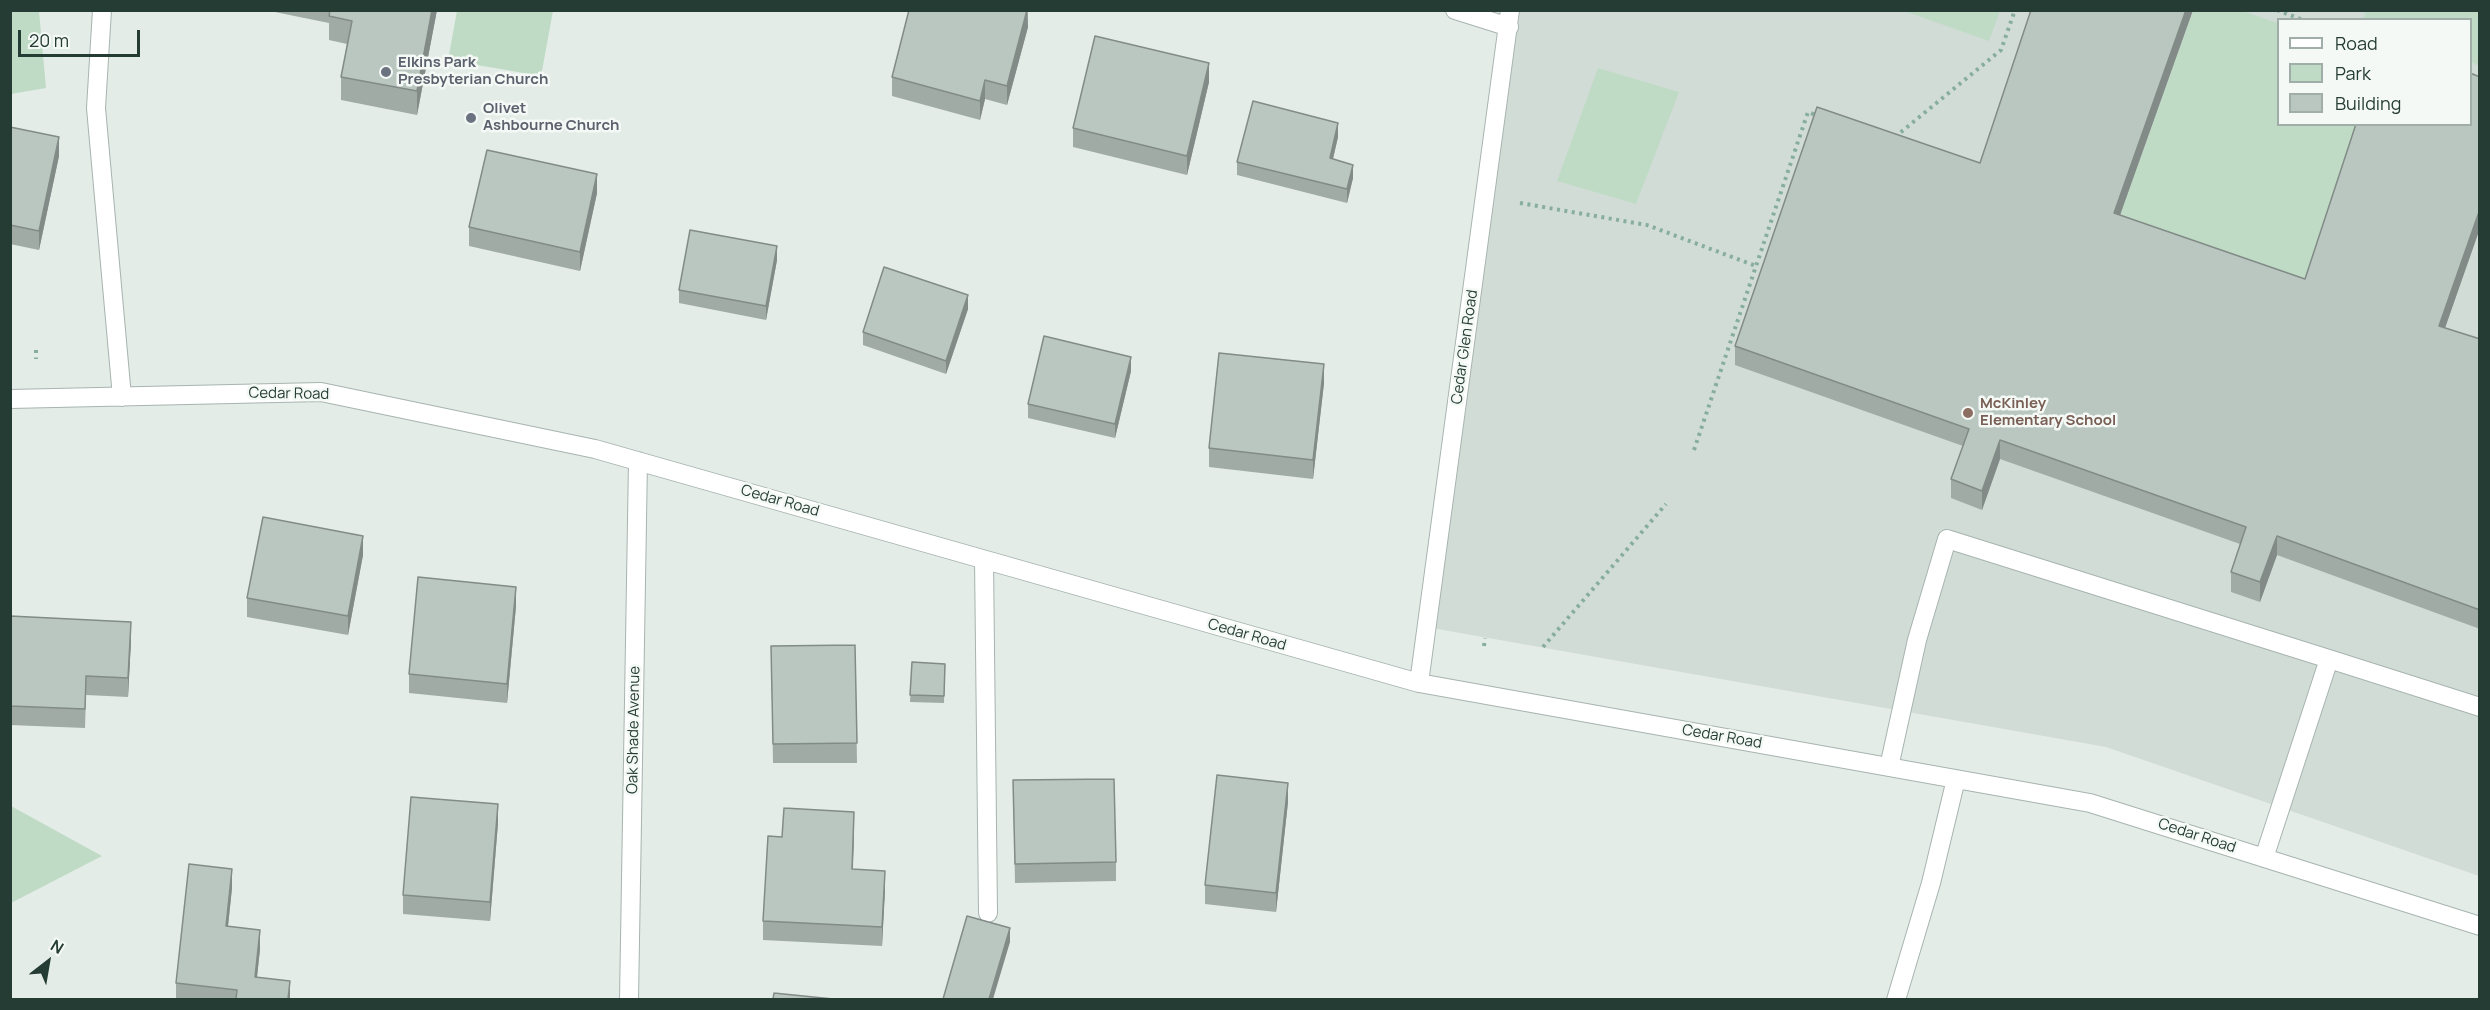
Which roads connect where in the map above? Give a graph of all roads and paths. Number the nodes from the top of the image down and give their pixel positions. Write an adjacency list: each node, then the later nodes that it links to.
1 (102, 10): 13 (street)
2 (1455, 10): 6 (street)
3 (2015, 10): 8 (path)
4 (2277, 10): 5 (path)
5 (2297, 18)
6 (1509, 19): 23 (street, Cedar Glen Road)
7 (1829, 120): 10 (path)
8 (1890, 141)
9 (1520, 203): 10 (path)
10 (1756, 266): 15 (path)
11 (36, 350): 12 (path)
12 (36, 359)
13 (122, 397): 14 (street, Cedar Road); 16 (street, Cedar Road)
14 (10, 399)
15 (1694, 450)
16 (638, 461): 18 (street, Cedar Road); 30 (street, Oak Shade Avenue)
17 (1666, 504): 21 (path)
18 (984, 560): 23 (street, Cedar Road); 28 (street)
19 (1485, 639): 20 (path)
20 (1484, 646)
21 (1543, 647)
22 (2329, 659): 24 (street); 25 (street); 27 (street)
23 (1419, 683): 25 (street, Cedar Road)
24 (2480, 707)
25 (1889, 767): 26 (street, Cedar Road)
26 (1956, 779): 27 (street, Cedar Road); 31 (street)
27 (2264, 858): 29 (street, Cedar Road)
28 (988, 913)
29 (2480, 926)
30 (629, 999)
31 (1896, 999)

